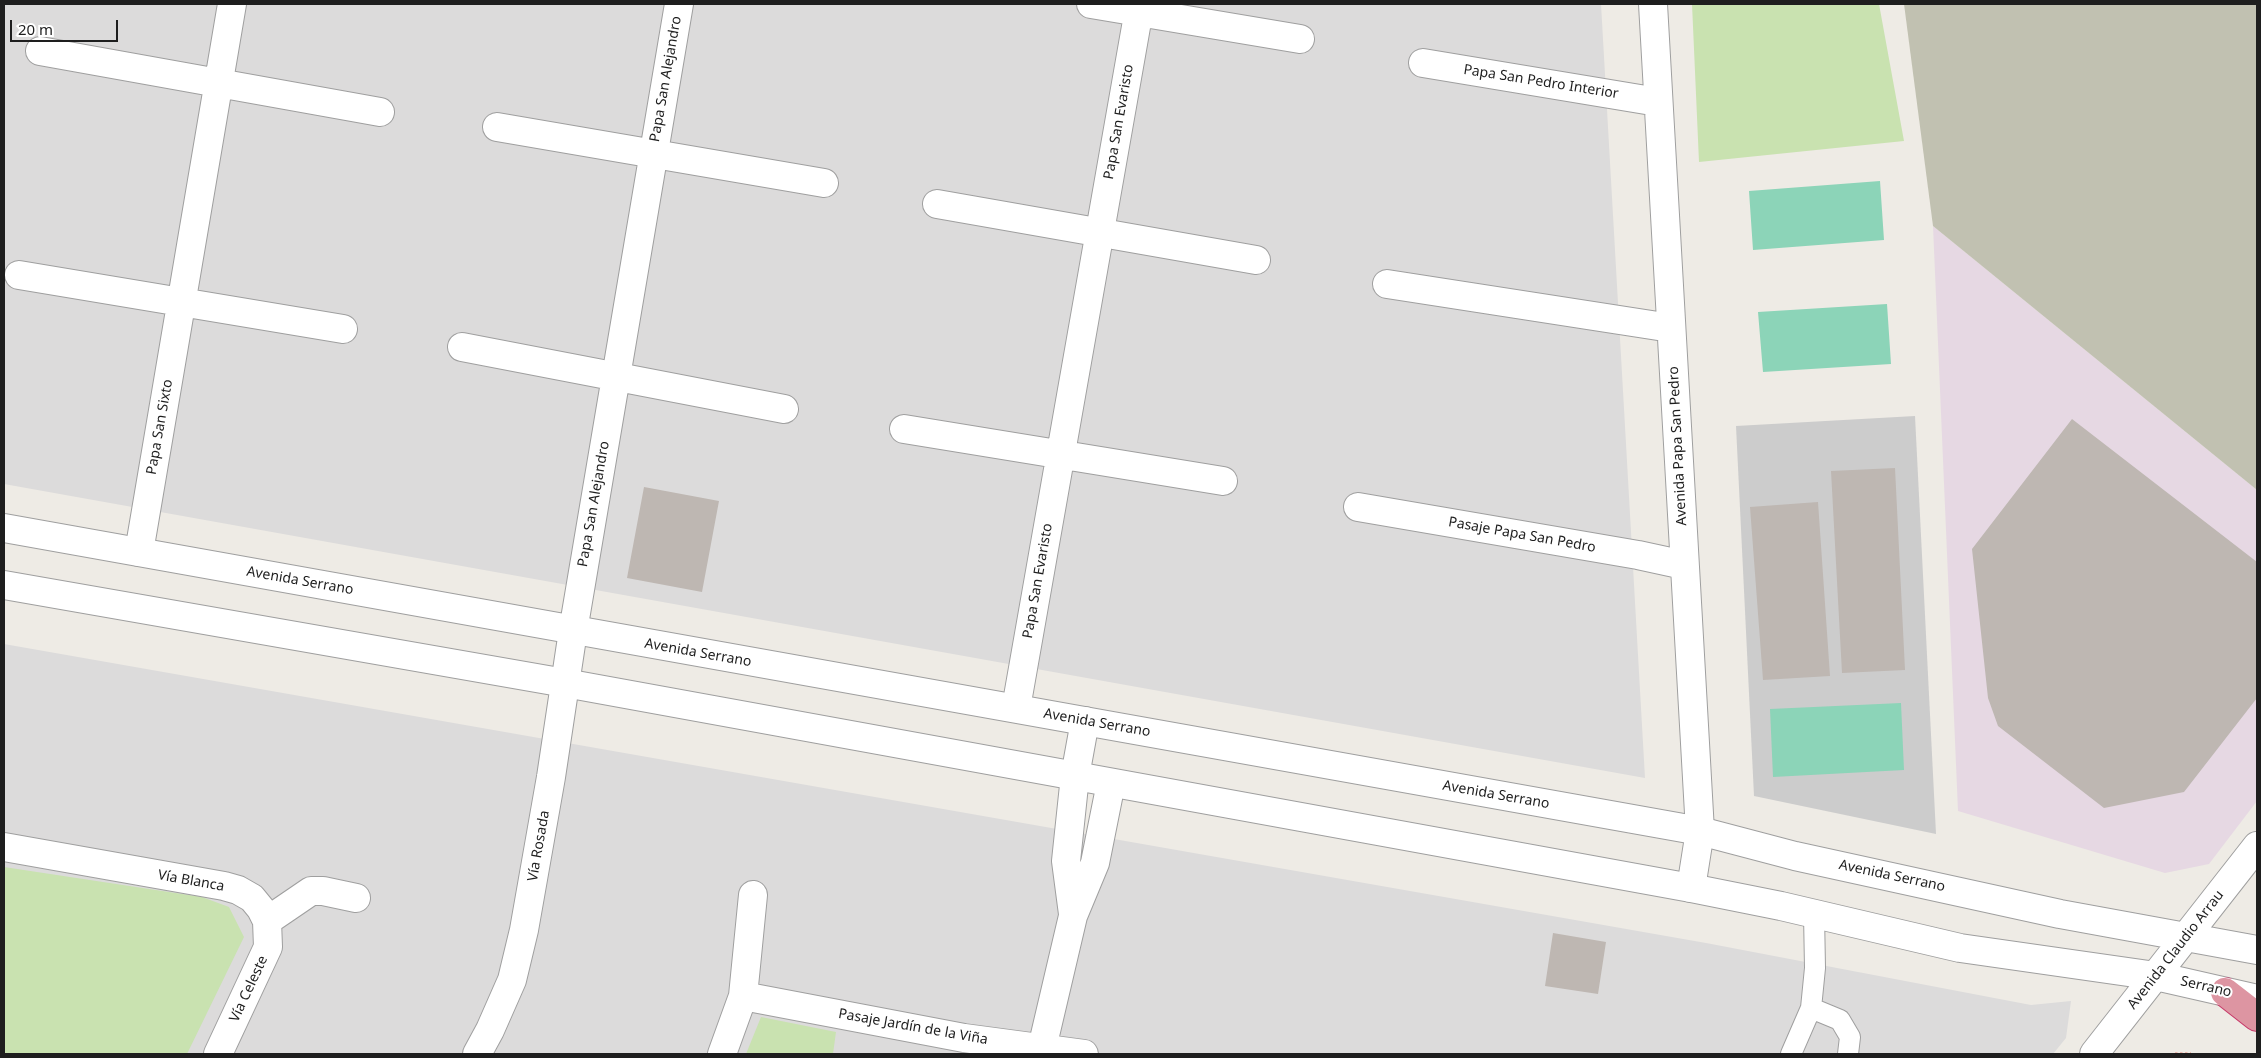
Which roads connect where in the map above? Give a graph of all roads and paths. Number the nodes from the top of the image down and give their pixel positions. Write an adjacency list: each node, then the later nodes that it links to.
1 (232, 4): 9 (street, Papa San Sixto)
2 (679, 4): 13 (street, Papa San Alejandro)
3 (1091, 4): 5 (street)
4 (1653, 4): 10 (street, Avenida Papa San Pedro)
5 (1139, 8): 6 (street); 16 (street, Papa San Evaristo)
6 (1300, 39)
7 (40, 51): 9 (street)
8 (1424, 63): 10 (street, Papa San Pedro Interior)
9 (218, 83): 11 (street); 20 (street, Papa San Sixto)
10 (1658, 102): 21 (street, Avenida Papa San Pedro)
11 (380, 112)
12 (496, 127): 13 (street, Papa San Alejandro)
13 (653, 154): 14 (street, Papa San Alejandro); 24 (street, Papa San Alejandro)
14 (824, 183)
15 (937, 204): 16 (street)
16 (1100, 232): 17 (street); 27 (street, Papa San Evaristo)
17 (1256, 260)
18 (19, 276): 20 (street)
19 (1386, 284): 21 (street)
20 (182, 302): 22 (street); 31 (street, Papa San Sixto)
21 (1671, 328): 32 (street, Avenida Papa San Pedro)
22 (343, 329)
23 (462, 347): 24 (street)
24 (616, 377): 25 (street); 34 (street, Papa San Alejandro)
25 (784, 409)
26 (904, 429): 27 (street)
27 (1060, 454): 28 (street); 36 (street, Papa San Evaristo)
28 (1223, 481)
29 (1358, 507): 32 (street, Pasaje Papa San Pedro)
30 (4, 528): 31 (street, Avenida Serrano)
31 (139, 552): 34 (street, Avenida Serrano)
32 (1684, 565): 40 (street, Avenida Papa San Pedro)
33 (4, 585): 35 (street)
34 (573, 630): 35 (street, Vía Rosada); 36 (street, Avenida Serrano)
35 (565, 682): 38 (street); 60 (street, Vía Rosada)
36 (1016, 708): 37 (street, Avenida Serrano)
37 (1085, 721): 38 (street); 40 (street, Avenida Serrano)
38 (1075, 776): 39 (street); 47 (street)
39 (1111, 783): 43 (street); 47 (street)
40 (1700, 831): 43 (street, Avenida Papa San Pedro); 49 (street, Avenida Serrano)
41 (2257, 846): 49 (street, Avenida Claudio Arrau)
42 (4, 847): 48 (street, Vía Blanca)
43 (1691, 888): 46 (street)
44 (753, 895): 53 (street)
45 (356, 898): 48 (street)
46 (1814, 914): 51 (street); 55 (lane)
47 (1074, 916): 58 (street)
48 (267, 921): 59 (street, Vía Celeste)
49 (2187, 936): 50 (street); 51 (street, Avenida Claudio Arrau)
50 (2257, 950)
51 (2156, 976): 52 (street, Serrano); 65 (street, Avenida Claudio Arrau)
52 (2224, 992): 54 (street, Serrano); 56 (highway)
53 (743, 996): 57 (street, Pasaje Jardín de la Viña); 61 (street)
54 (2257, 998)
55 (1811, 1008): 63 (lane); 64 (lane)
56 (2257, 1018)
57 (962, 1046): 58 (street, Pasaje Jardín de la Viña)
58 (1042, 1048): 62 (street, Pasaje Jardín de la Viña)
59 (218, 1054)
60 (477, 1054)
61 (722, 1054)
62 (1084, 1054)
63 (1791, 1054)
64 (1848, 1054)
65 (2094, 1054)
66 (2175, 1054): 67 (path)
67 (2190, 1054)

